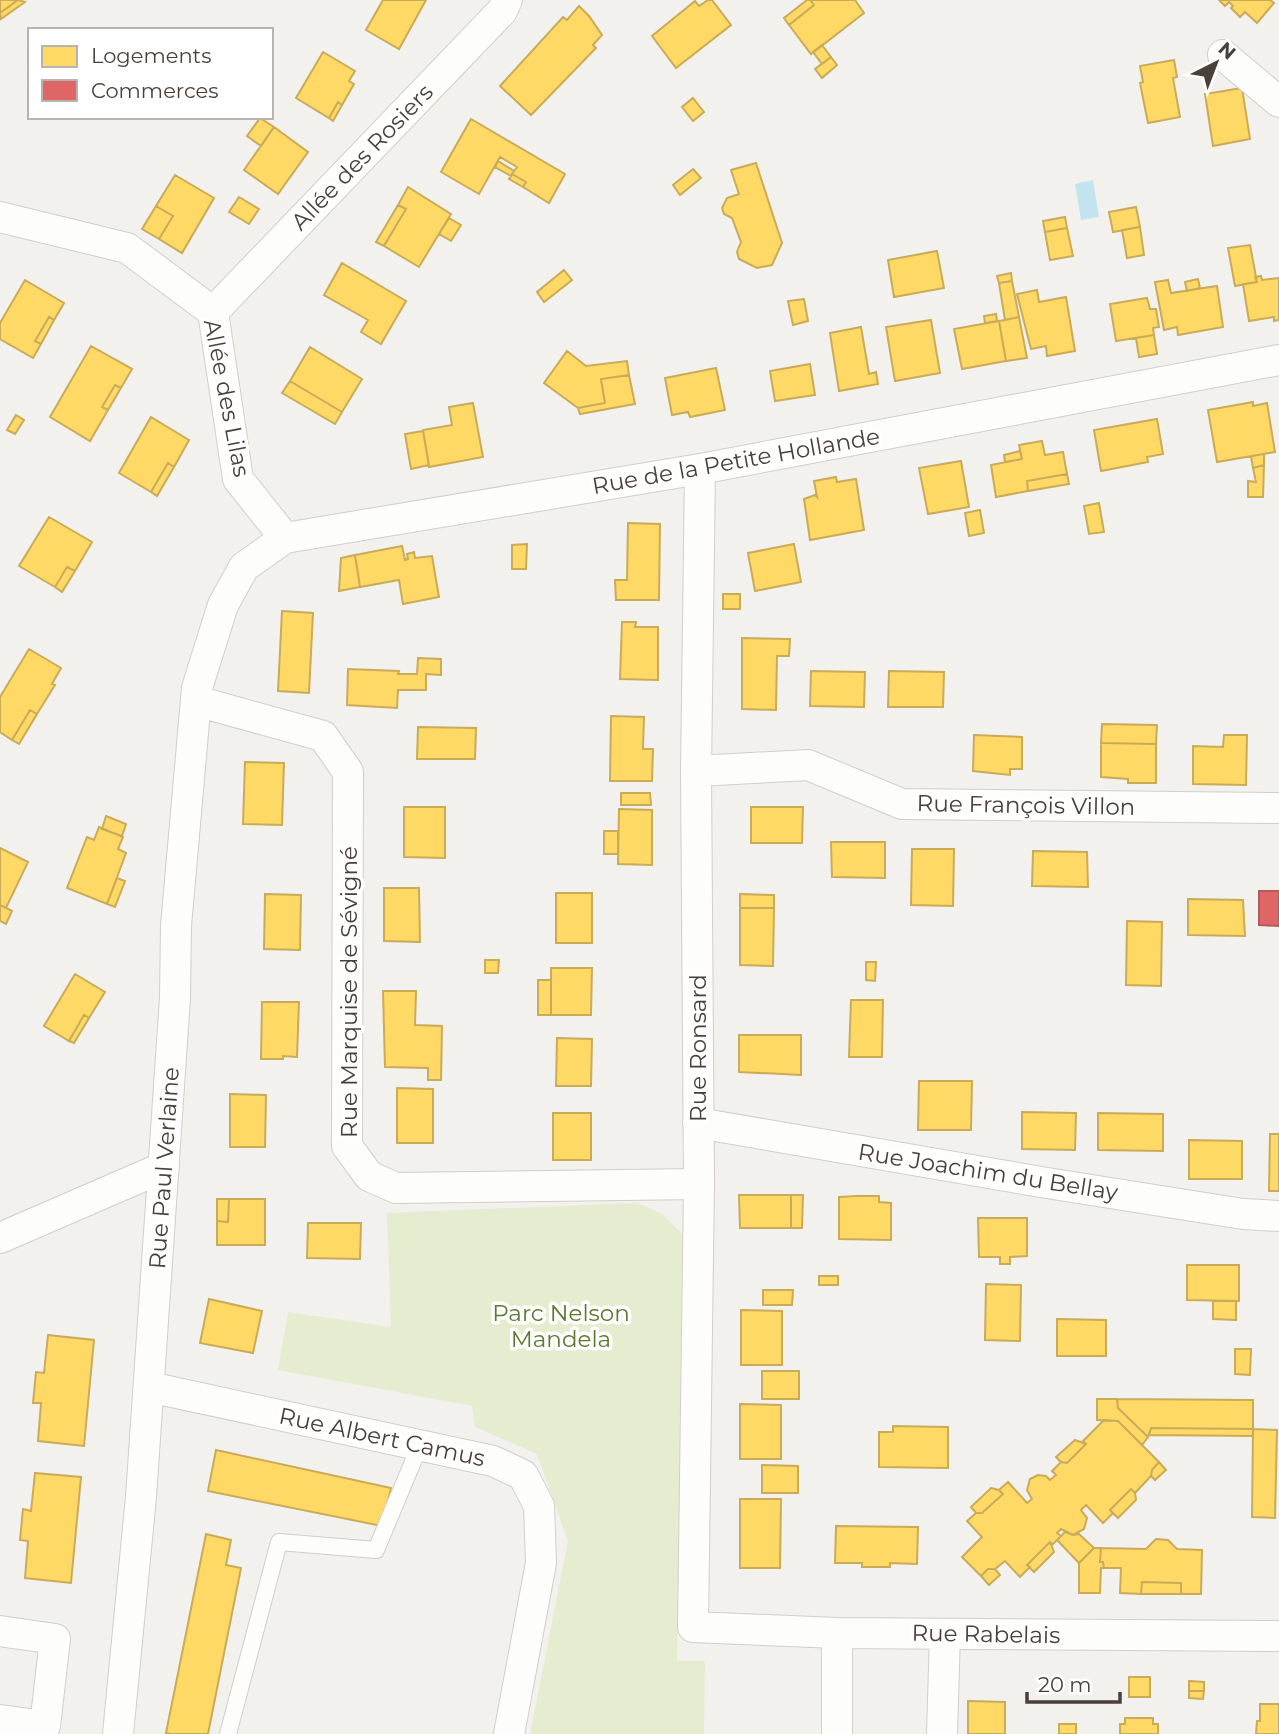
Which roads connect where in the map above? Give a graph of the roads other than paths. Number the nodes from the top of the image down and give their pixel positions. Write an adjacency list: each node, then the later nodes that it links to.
1 (507, 0): 5 (street, Allée des Rosiers)
2 (1223, 55): 3 (street)
3 (1279, 102)
4 (0, 218): 5 (street, Allée des Lilas)
5 (214, 312): 8 (street, Allée des Lilas)
6 (1279, 360): 7 (street, Rue de la Petite Hollande)
7 (700, 469): 8 (street, Rue de la Petite Hollande); 11 (street, Rue Ronsard)
8 (285, 538): 9 (street, Rue de la Petite Hollande)
9 (223, 605): 10 (street, Rue Paul Verlaine)
10 (196, 701): 14 (street, Rue Paul Verlaine); 15 (street, Rue Marquise de Sévigné)
11 (696, 771): 12 (street, Rue François Villon); 13 (street, Rue Ronsard)
12 (1279, 808)
13 (698, 1124): 15 (street, Rue Ronsard); 16 (street, Rue Joachim du Bellay)
14 (163, 1167): 17 (street); 18 (street, Rue Paul Verlaine)
15 (699, 1184): 20 (street, Rue Ronsard)
16 (1279, 1216)
17 (0, 1238)
18 (149, 1387): 19 (street, Rue Albert Camus); 26 (street, Rue Paul Verlaine)
19 (420, 1445): 27 (lane); 28 (street, Rue Albert Camus)
20 (693, 1627): 22 (street, Rue Rabelais)
21 (0, 1631): 25 (street)
22 (837, 1633): 23 (street, Rue Rabelais); 29 (street)
23 (945, 1633): 24 (street, Rue Rabelais); 30 (street)
24 (1279, 1636)
25 (0, 1720)
26 (118, 1734)
27 (228, 1734)
28 (509, 1734)
29 (837, 1734)
30 (942, 1734)

